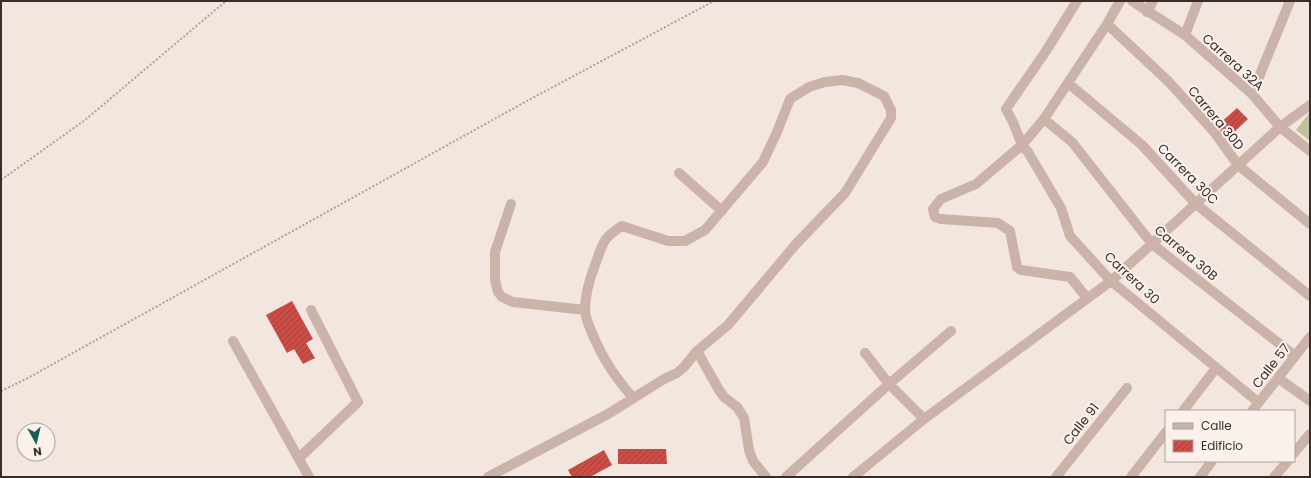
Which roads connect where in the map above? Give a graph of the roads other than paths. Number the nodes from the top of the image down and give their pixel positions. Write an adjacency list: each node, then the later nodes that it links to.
1 (1077, 1): 15 (street, Carrera 30)
2 (1120, 1): 8 (street)
3 (1132, 1): 7 (street, Carrera 32A)
4 (1153, 1): 7 (street)
5 (1198, 1): 9 (street)
6 (1290, 1): 11 (street)
7 (1148, 12): 9 (street, Carrera 32A)
8 (1107, 24): 10 (street); 17 (street, Carrera 30D)
9 (1185, 35): 11 (street, Carrera 32A)
10 (1068, 83): 13 (street); 20 (street, Carrera 30C)
11 (1252, 94): 14 (street, Carrera 32A)
12 (1310, 105): 14 (street)
13 (1044, 119): 15 (street); 23 (street, Carrera 30B)
14 (1280, 127): 16 (street, Carrera 32A); 17 (street)
15 (1022, 145): 24 (street, Carrera 30); 26 (street)
16 (1310, 151)
17 (1238, 165): 20 (street); 22 (street, Carrera 30D)
18 (679, 173): 21 (street)
19 (511, 204): 28 (street)
20 (1196, 204): 23 (street); 25 (street, Carrera 30C)
21 (722, 211): 28 (street); 32 (street)
22 (1310, 224)
23 (1152, 244): 24 (street); 34 (street, Carrera 30B)
24 (1111, 281): 26 (street); 35 (street, Carrera 30)
25 (1310, 296)
26 (1087, 298): 44 (street)
27 (311, 310): 48 (street)
28 (585, 310): 39 (street)
29 (951, 331): 37 (street)
30 (1310, 337): 34 (street, Calle 57)
31 (233, 340): 48 (street)
32 (697, 351): 39 (street); 53 (street)
33 (865, 353): 37 (street)
34 (1295, 356): 36 (street, Calle 57)
35 (1216, 368): 41 (street, Carrera 30); 42 (street)
36 (1278, 378): 40 (street); 41 (street, Calle 57)
37 (889, 384): 44 (street); 54 (street)
38 (1127, 388): 56 (street, Calle 91)
39 (633, 398): 52 (street)
40 (1310, 401)
41 (1258, 402): 43 (street, Calle 57)
42 (1184, 410)
43 (1253, 410)
44 (924, 419): 55 (street)
45 (1165, 433): 57 (street)
46 (1309, 436): 47 (street)
47 (1295, 452)
48 (299, 458): 51 (street)
49 (1211, 462): 58 (street)
50 (1287, 462): 59 (street)
51 (309, 477)
52 (488, 477)
53 (766, 477)
54 (786, 477)
55 (853, 477)
56 (1056, 477)
57 (1131, 477)
58 (1200, 477)
59 (1274, 477)

